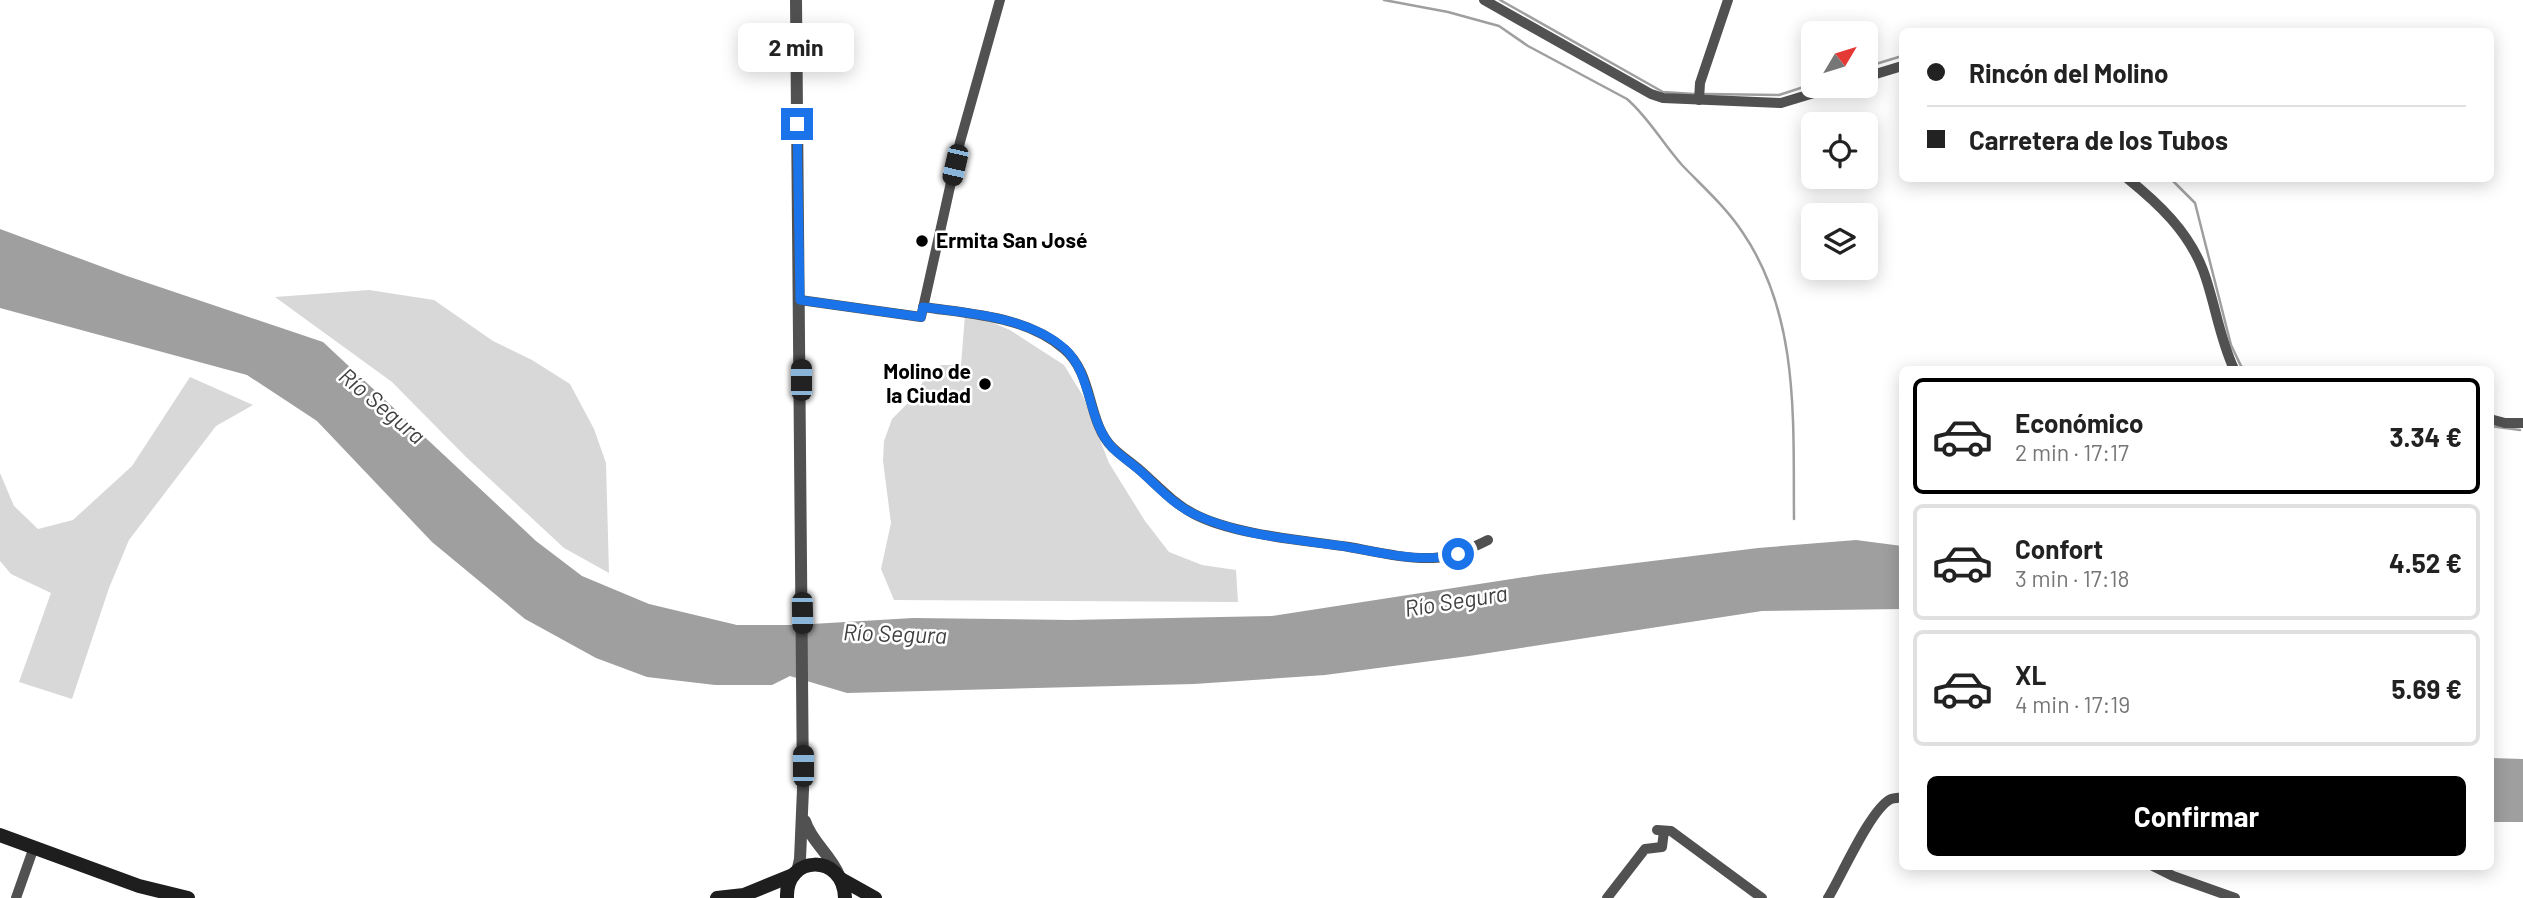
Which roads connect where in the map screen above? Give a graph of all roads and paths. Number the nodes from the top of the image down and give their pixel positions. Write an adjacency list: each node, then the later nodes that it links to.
1 (796, 0): 10 (street)
2 (1000, 0): 11 (street)
3 (1484, 0): 8 (street)
4 (1728, 0): 8 (street)
5 (1899, 67): 6 (street)
6 (1878, 73)
7 (1801, 97): 8 (street)
8 (1699, 100)
9 (2132, 182): 12 (street)
10 (800, 300): 11 (street); 17 (street)
11 (923, 307): 15 (street)
12 (2233, 366)
13 (2494, 420): 14 (street)
14 (2523, 423)
15 (1488, 540)
16 (1899, 797): 32 (street)
17 (803, 817): 21 (street); 22 (street)
18 (0, 835): 19 (main road)
19 (34, 847): 24 (street); 25 (main road)
20 (2175, 871): 33 (street)
21 (795, 873): 22 (main road); 23 (main road); 27 (main road)
22 (840, 877): 28 (main road); 29 (main road)
23 (750, 897): 26 (main road)
24 (16, 898)
25 (188, 898)
26 (718, 898)
27 (787, 898)
28 (845, 898)
29 (875, 898)
30 (1607, 898): 31 (street)
31 (1762, 898)
32 (1828, 898)
33 (2235, 898)

